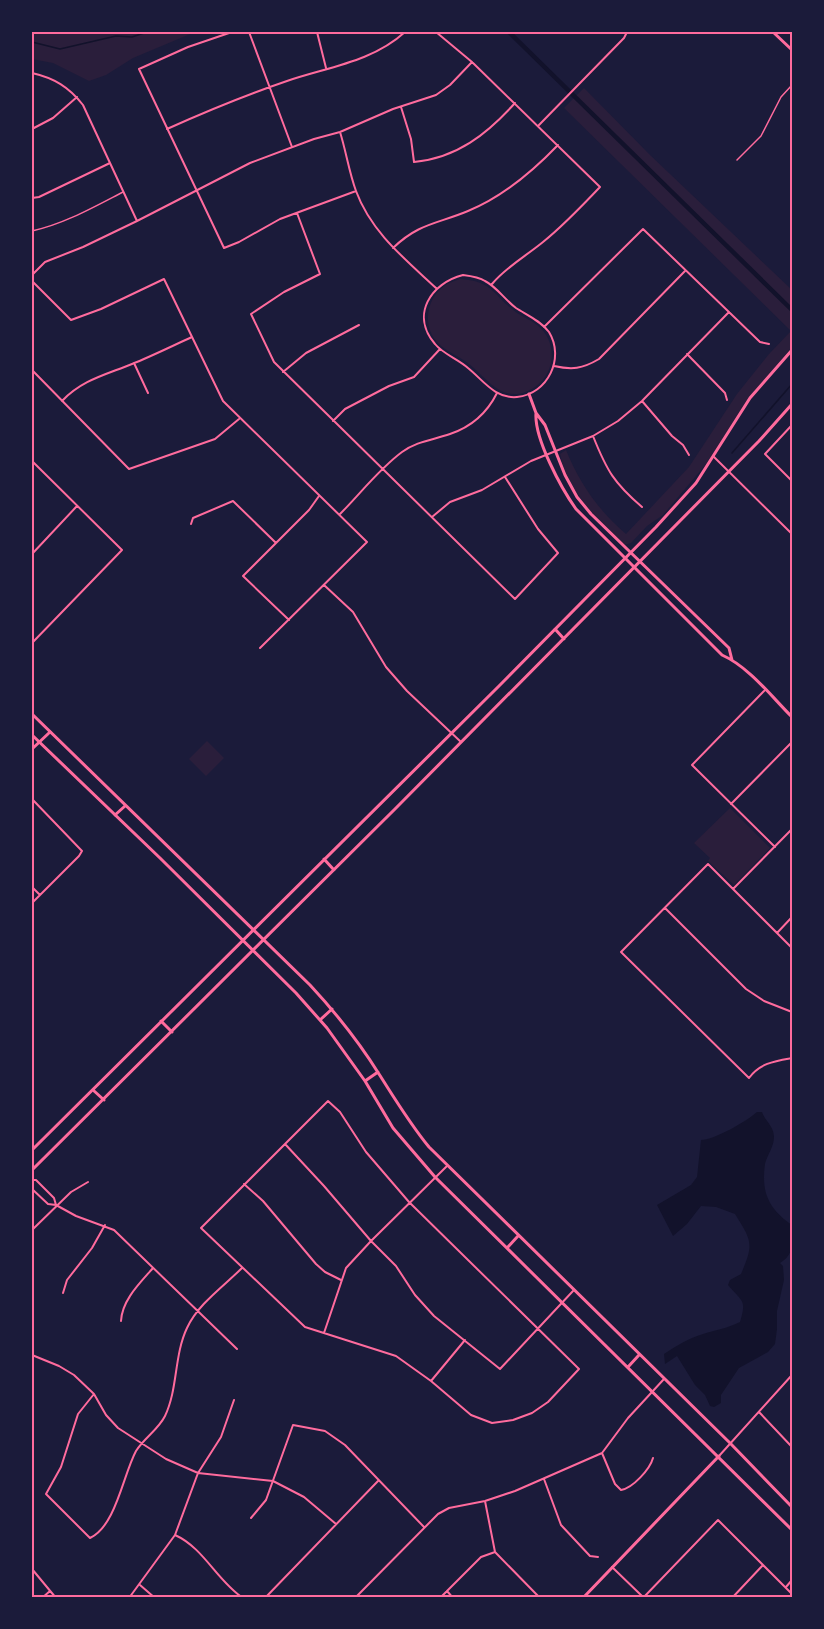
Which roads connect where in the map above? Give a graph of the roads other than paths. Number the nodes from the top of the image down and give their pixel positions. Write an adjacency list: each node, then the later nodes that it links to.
1 (232, 32): 19 (street)
2 (249, 32): 13 (street)
3 (317, 32): 10 (street)
4 (404, 32): 10 (street)
5 (436, 32): 9 (street)
6 (627, 32): 17 (street)
7 (773, 32): 8 (main road)
8 (792, 50)
9 (472, 62): 15 (street); 16 (street)
10 (326, 68): 13 (street)
11 (32, 73): 14 (street)
12 (792, 85): 23 (lane)
13 (270, 87): 19 (street); 22 (street)
14 (77, 97): 18 (street); 24 (street)
15 (515, 103): 16 (street); 17 (street)
16 (401, 107): 20 (street)
17 (538, 126): 21 (street)
18 (32, 129)
19 (167, 129): 27 (street)
20 (340, 132): 22 (street); 25 (street)
21 (558, 145): 32 (street); 36 (street)
22 (292, 147): 27 (street)
23 (737, 160)
24 (110, 163): 26 (street); 28 (street)
25 (357, 191): 29 (street); 32 (street)
26 (123, 192): 30 (street); 31 (lane)
27 (196, 192): 29 (street); 30 (street)
28 (32, 198)
29 (297, 213): 49 (street)
30 (137, 221): 34 (street)
31 (32, 231)
32 (393, 248): 37 (street)
33 (686, 270): 38 (street); 40 (street); 47 (street)
34 (32, 275)
35 (32, 281): 41 (street)
36 (491, 284): 37 (street); 40 (street)
37 (436, 288): 43 (street)
38 (729, 312): 42 (street); 45 (street)
39 (359, 325): 49 (street)
40 (544, 327): 47 (street)
41 (192, 337): 46 (street); 60 (street)
42 (769, 344)
43 (440, 349): 53 (street); 61 (street)
44 (792, 350): 67 (main road)
45 (687, 354): 55 (street); 57 (street)
46 (134, 363): 52 (street); 56 (street)
47 (554, 366): 54 (street)
48 (32, 370): 50 (street)
49 (283, 372): 61 (street)
50 (35, 373): 51 (street); 56 (street)
51 (32, 376)
52 (148, 393)
53 (497, 393): 54 (street); 69 (street)
54 (529, 394): 59 (main road)
55 (727, 400)
56 (62, 401): 60 (street)
57 (642, 401): 63 (street); 66 (street)
58 (792, 404): 70 (main road)
59 (536, 413): 64 (main road); 65 (main road)
60 (240, 418): 73 (street)
61 (333, 421): 69 (street)
62 (792, 425): 72 (street)
63 (593, 436): 64 (street); 75 (street)
64 (556, 451): 65 (street); 81 (main road)
65 (548, 454): 71 (street); 83 (main road)
66 (689, 455)
67 (713, 456): 70 (street); 81 (main road)
68 (32, 462): 74 (street)
69 (383, 469): 76 (street); 77 (street)
70 (729, 472): 79 (street); 84 (main road)
71 (505, 477): 77 (street); 77 (street)
72 (792, 482)
73 (319, 496): 76 (street); 80 (street)
74 (77, 506): 82 (street); 92 (street)
75 (642, 507)
76 (339, 515): 86 (street)
77 (432, 517)
78 (191, 524): 80 (street)
79 (792, 534)
80 (276, 543): 88 (street)
81 (630, 553): 83 (main road); 84 (main road)
82 (32, 554)
83 (625, 558): 85 (main road); 90 (main road)
84 (640, 562): 85 (main road); 87 (main road)
85 (634, 568): 89 (main road); 91 (main road)
86 (324, 585): 88 (street); 99 (street)
87 (693, 613): 89 (main road); 94 (main road)
88 (289, 620): 93 (street)
89 (686, 620): 94 (main road)
90 (555, 629): 91 (main road); 99 (main road)
91 (564, 639): 103 (main road)
92 (32, 643)
93 (260, 648)
94 (732, 660): 95 (main road)
95 (765, 690): 97 (main road); 106 (street)
96 (32, 714): 98 (main road)
97 (792, 717)
98 (50, 732): 101 (main road); 107 (main road)
99 (451, 732): 103 (street); 111 (main road)
100 (32, 735): 101 (main road)
101 (39, 742): 104 (main road); 108 (main road)
102 (792, 742): 106 (street)
103 (461, 743): 112 (main road)
104 (32, 749)
105 (32, 799): 115 (street)
106 (731, 804): 110 (street)
107 (125, 806): 108 (main road); 119 (main road)
108 (116, 815): 121 (main road)
109 (792, 830): 110 (street)
110 (775, 847): 114 (street)
111 (324, 859): 112 (main road); 119 (main road)
112 (334, 870): 122 (main road)
113 (32, 887): 115 (street)
114 (733, 889): 117 (street); 120 (street)
115 (40, 895): 116 (street)
116 (32, 903)
117 (665, 908): 126 (street); 130 (street)
118 (792, 917): 120 (street)
119 (252, 930): 121 (main road); 122 (main road)
120 (777, 933): 123 (street)
121 (242, 940): 124 (main road); 128 (main road)
122 (264, 941): 124 (main road); 125 (main road)
123 (792, 948)
124 (253, 951): 127 (main road); 129 (main road)
125 (332, 1009): 127 (main road); 131 (main road)
126 (792, 1012)
127 (320, 1020): 132 (main road)
128 (160, 1022): 129 (main road); 133 (main road)
129 (172, 1032): 134 (main road)
130 (792, 1058)
131 (378, 1072): 132 (main road); 137 (main road)
132 (365, 1081): 139 (main road)
133 (93, 1090): 134 (main road); 136 (main road)
134 (104, 1100): 138 (main road)
135 (284, 1144): 142 (street); 144 (street); 149 (street)
136 (32, 1150)
137 (447, 1166): 139 (street); 148 (main road)
138 (32, 1170)
139 (435, 1177): 144 (street); 150 (main road)
140 (32, 1179): 145 (street)
141 (88, 1182): 145 (street)
142 (244, 1184): 152 (street); 153 (street)
143 (32, 1189): 145 (street)
144 (409, 1202): 149 (street); 159 (street)
145 (56, 1205): 146 (street); 147 (street)
146 (105, 1225): 151 (street); 155 (street)
147 (32, 1230)
148 (518, 1236): 150 (main road); 154 (main road)
149 (370, 1241): 153 (street); 161 (street)
150 (507, 1248): 156 (main road)
151 (153, 1268): 157 (street); 158 (street)
152 (243, 1268): 157 (street); 160 (street)
153 (341, 1281): 160 (street)
154 (573, 1291): 156 (street); 164 (main road)
155 (63, 1293)
156 (562, 1302): 159 (street); 165 (main road)
157 (198, 1311): 162 (street); 173 (street)
158 (121, 1321)
159 (538, 1330): 161 (street); 168 (street)
160 (324, 1334): 168 (street)
161 (465, 1340): 168 (street)
162 (237, 1349)
163 (32, 1355): 170 (street)
164 (639, 1355): 165 (main road); 167 (main road)
165 (628, 1366): 169 (main road)
166 (792, 1375): 172 (street)
167 (664, 1379): 169 (street); 174 (main road)
168 (431, 1381)
169 (653, 1391): 176 (street); 177 (main road)
170 (94, 1394): 173 (street); 173 (street)
171 (234, 1400): 179 (street)
172 (759, 1412): 174 (street); 175 (street)
173 (141, 1443): 179 (street)
174 (730, 1443): 177 (street); 184 (main road)
175 (792, 1447)
176 (602, 1453): 178 (street); 180 (street)
177 (719, 1456): 188 (main road); 193 (main road)
178 (653, 1458)
179 (198, 1473): 181 (street); 189 (street)
180 (544, 1479): 183 (street); 191 (street)
181 (273, 1481): 182 (street); 185 (street); 186 (street)
182 (378, 1481): 186 (street); 187 (street)
183 (485, 1502): 187 (street); 190 (street)
184 (792, 1508)
185 (251, 1518)
186 (336, 1524): 208 (street)
187 (424, 1527): 201 (street)
188 (792, 1530)
189 (176, 1535): 196 (street); 207 (street)
190 (495, 1552): 199 (street); 211 (street)
191 (598, 1557)
192 (763, 1564): 197 (street); 202 (street); 213 (street)
193 (612, 1567): 202 (street); 212 (main road)
194 (32, 1569): 198 (street)
195 (792, 1580): 197 (street)
196 (140, 1585): 205 (street); 206 (street)
197 (786, 1587): 200 (street)
198 (50, 1591): 203 (street); 204 (street)
199 (447, 1591): 209 (street); 210 (street)
200 (792, 1593)
201 (357, 1597)
202 (643, 1597)
203 (42, 1598)
204 (56, 1598)
205 (129, 1598)
206 (155, 1598)
207 (243, 1598)
208 (265, 1598)
209 (440, 1598)
210 (453, 1598)
211 (540, 1598)
212 (583, 1598)
213 (732, 1598)

